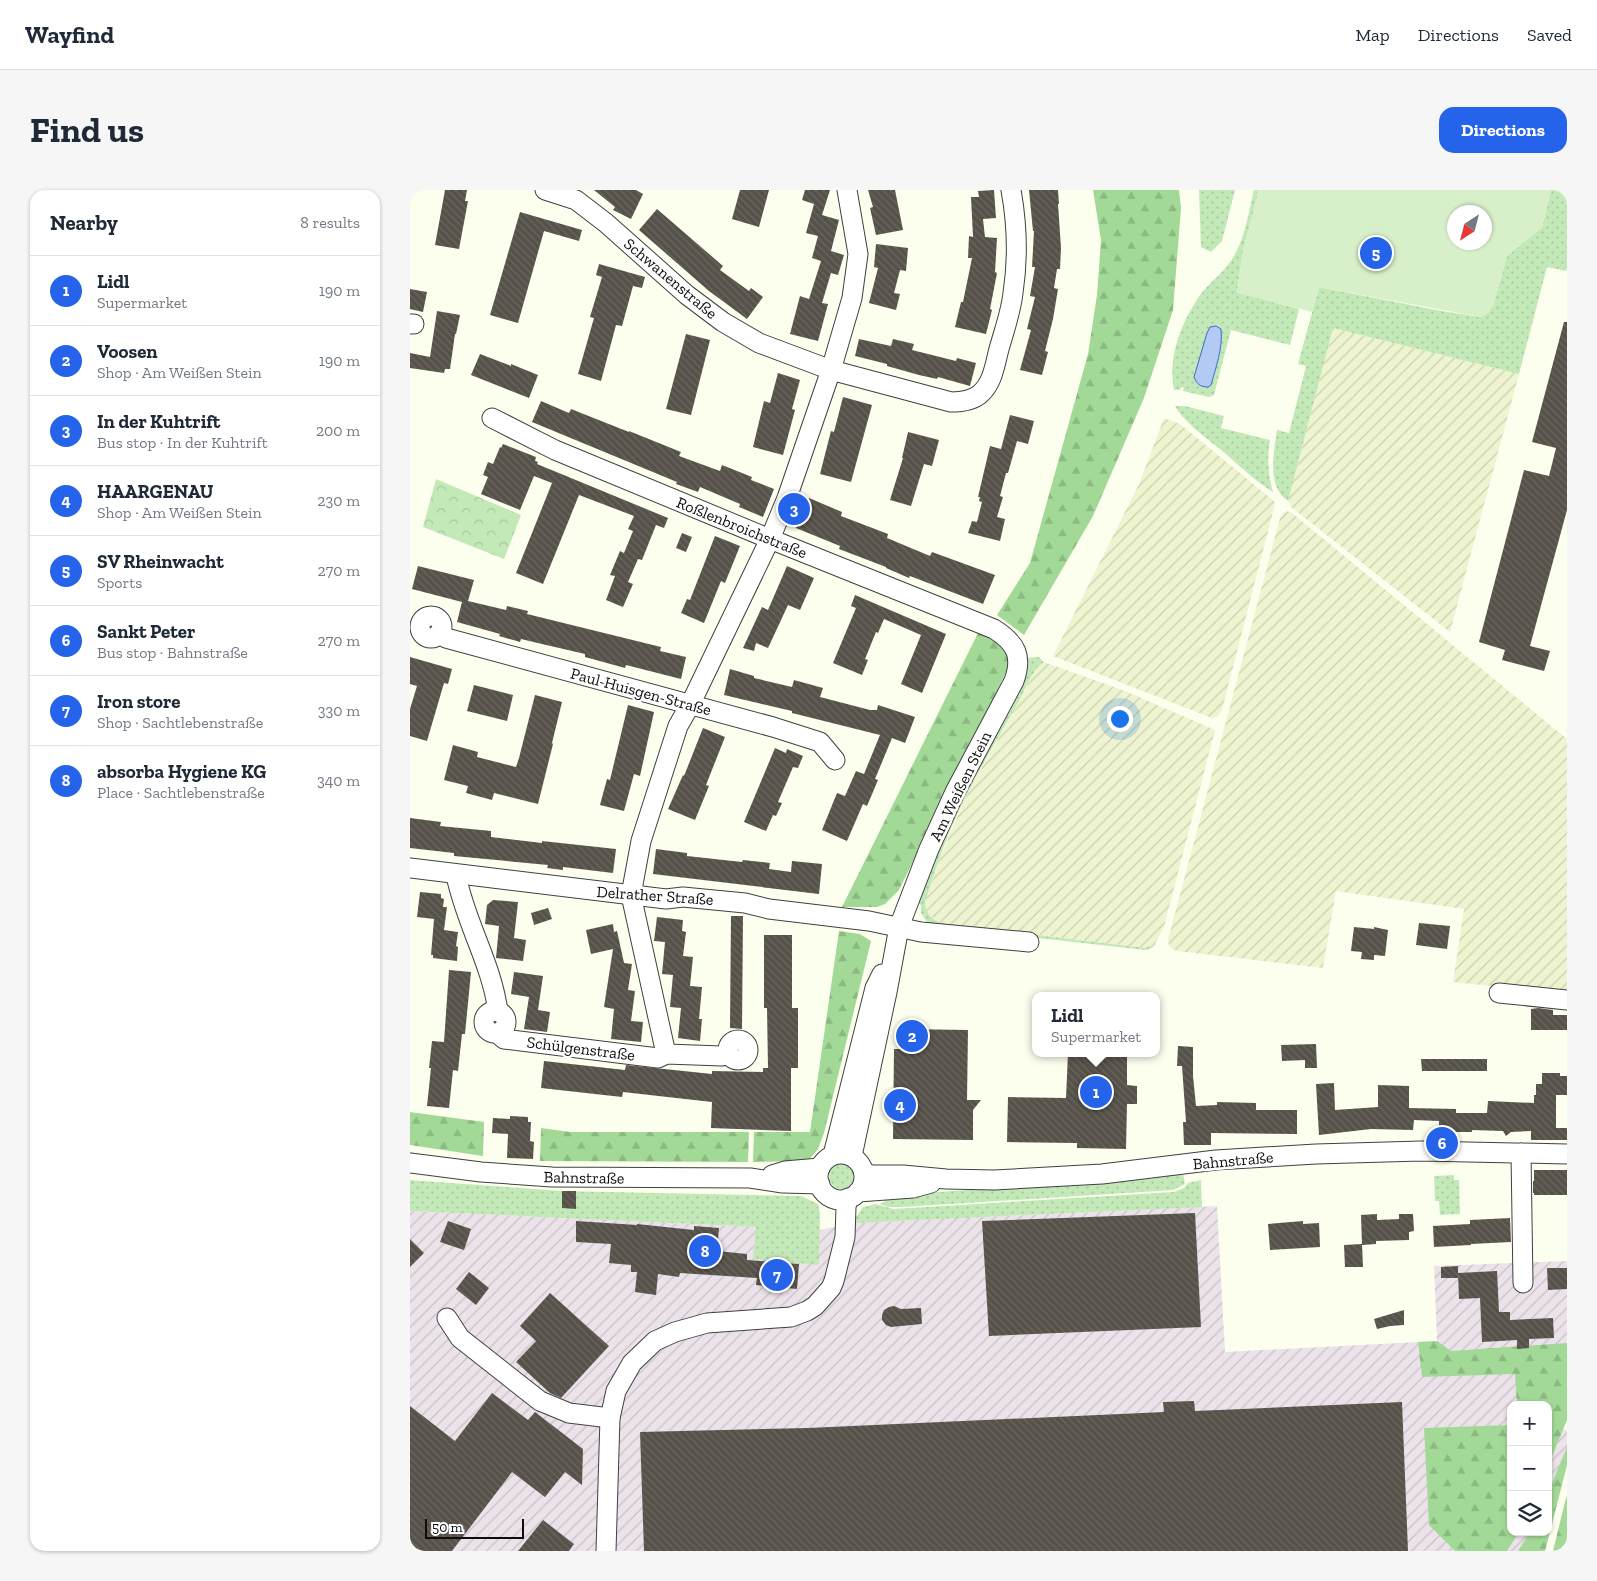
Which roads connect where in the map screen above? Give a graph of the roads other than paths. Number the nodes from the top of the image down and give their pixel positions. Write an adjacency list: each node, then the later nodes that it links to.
1 (545, 190): 4 (street, Schwanenstraße)
2 (848, 190): 4 (street)
3 (1011, 190): 4 (street, Schwanenstraße)
4 (831, 370): 6 (street)
5 (492, 418): 6 (street, Roßlenbroichstraße)
6 (770, 539): 7 (street, Roßlenbroichstraße); 9 (street)
7 (994, 629): 14 (street, Am Weißen Stein)
8 (440, 634): 9 (street, Paul-Huisgen-Straße)
9 (690, 704): 10 (street, Paul-Huisgen-Straße); 13 (street)
10 (835, 760)
11 (410, 868): 12 (street, Delrather Straße)
12 (456, 875): 13 (street, Delrather Straße); 18 (street, Schülgenstraße)
13 (631, 895): 14 (street, Delrather Straße); 18 (street)
14 (899, 927): 15 (street, Delrather Straße); 23 (street, Am Weißen Stein)
15 (1029, 942)
16 (1499, 993): 17 (street)
17 (1567, 1000)
18 (666, 1054): 19 (street, Schülgenstraße)
19 (728, 1054)
20 (1521, 1153): 21 (street, Bahnstraße); 24 (street, Bahnstraße); 25 (street)
21 (1567, 1154)
22 (410, 1163): 23 (street, Bahnstraße)
23 (838, 1179): 24 (street, Bahnstraße); 24 (street, Bahnstraße); 27 (street, Am Weißen Stein)
24 (946, 1179)
25 (1523, 1282)
26 (447, 1318): 27 (street)
27 (610, 1418): 28 (street)
28 (606, 1551)

